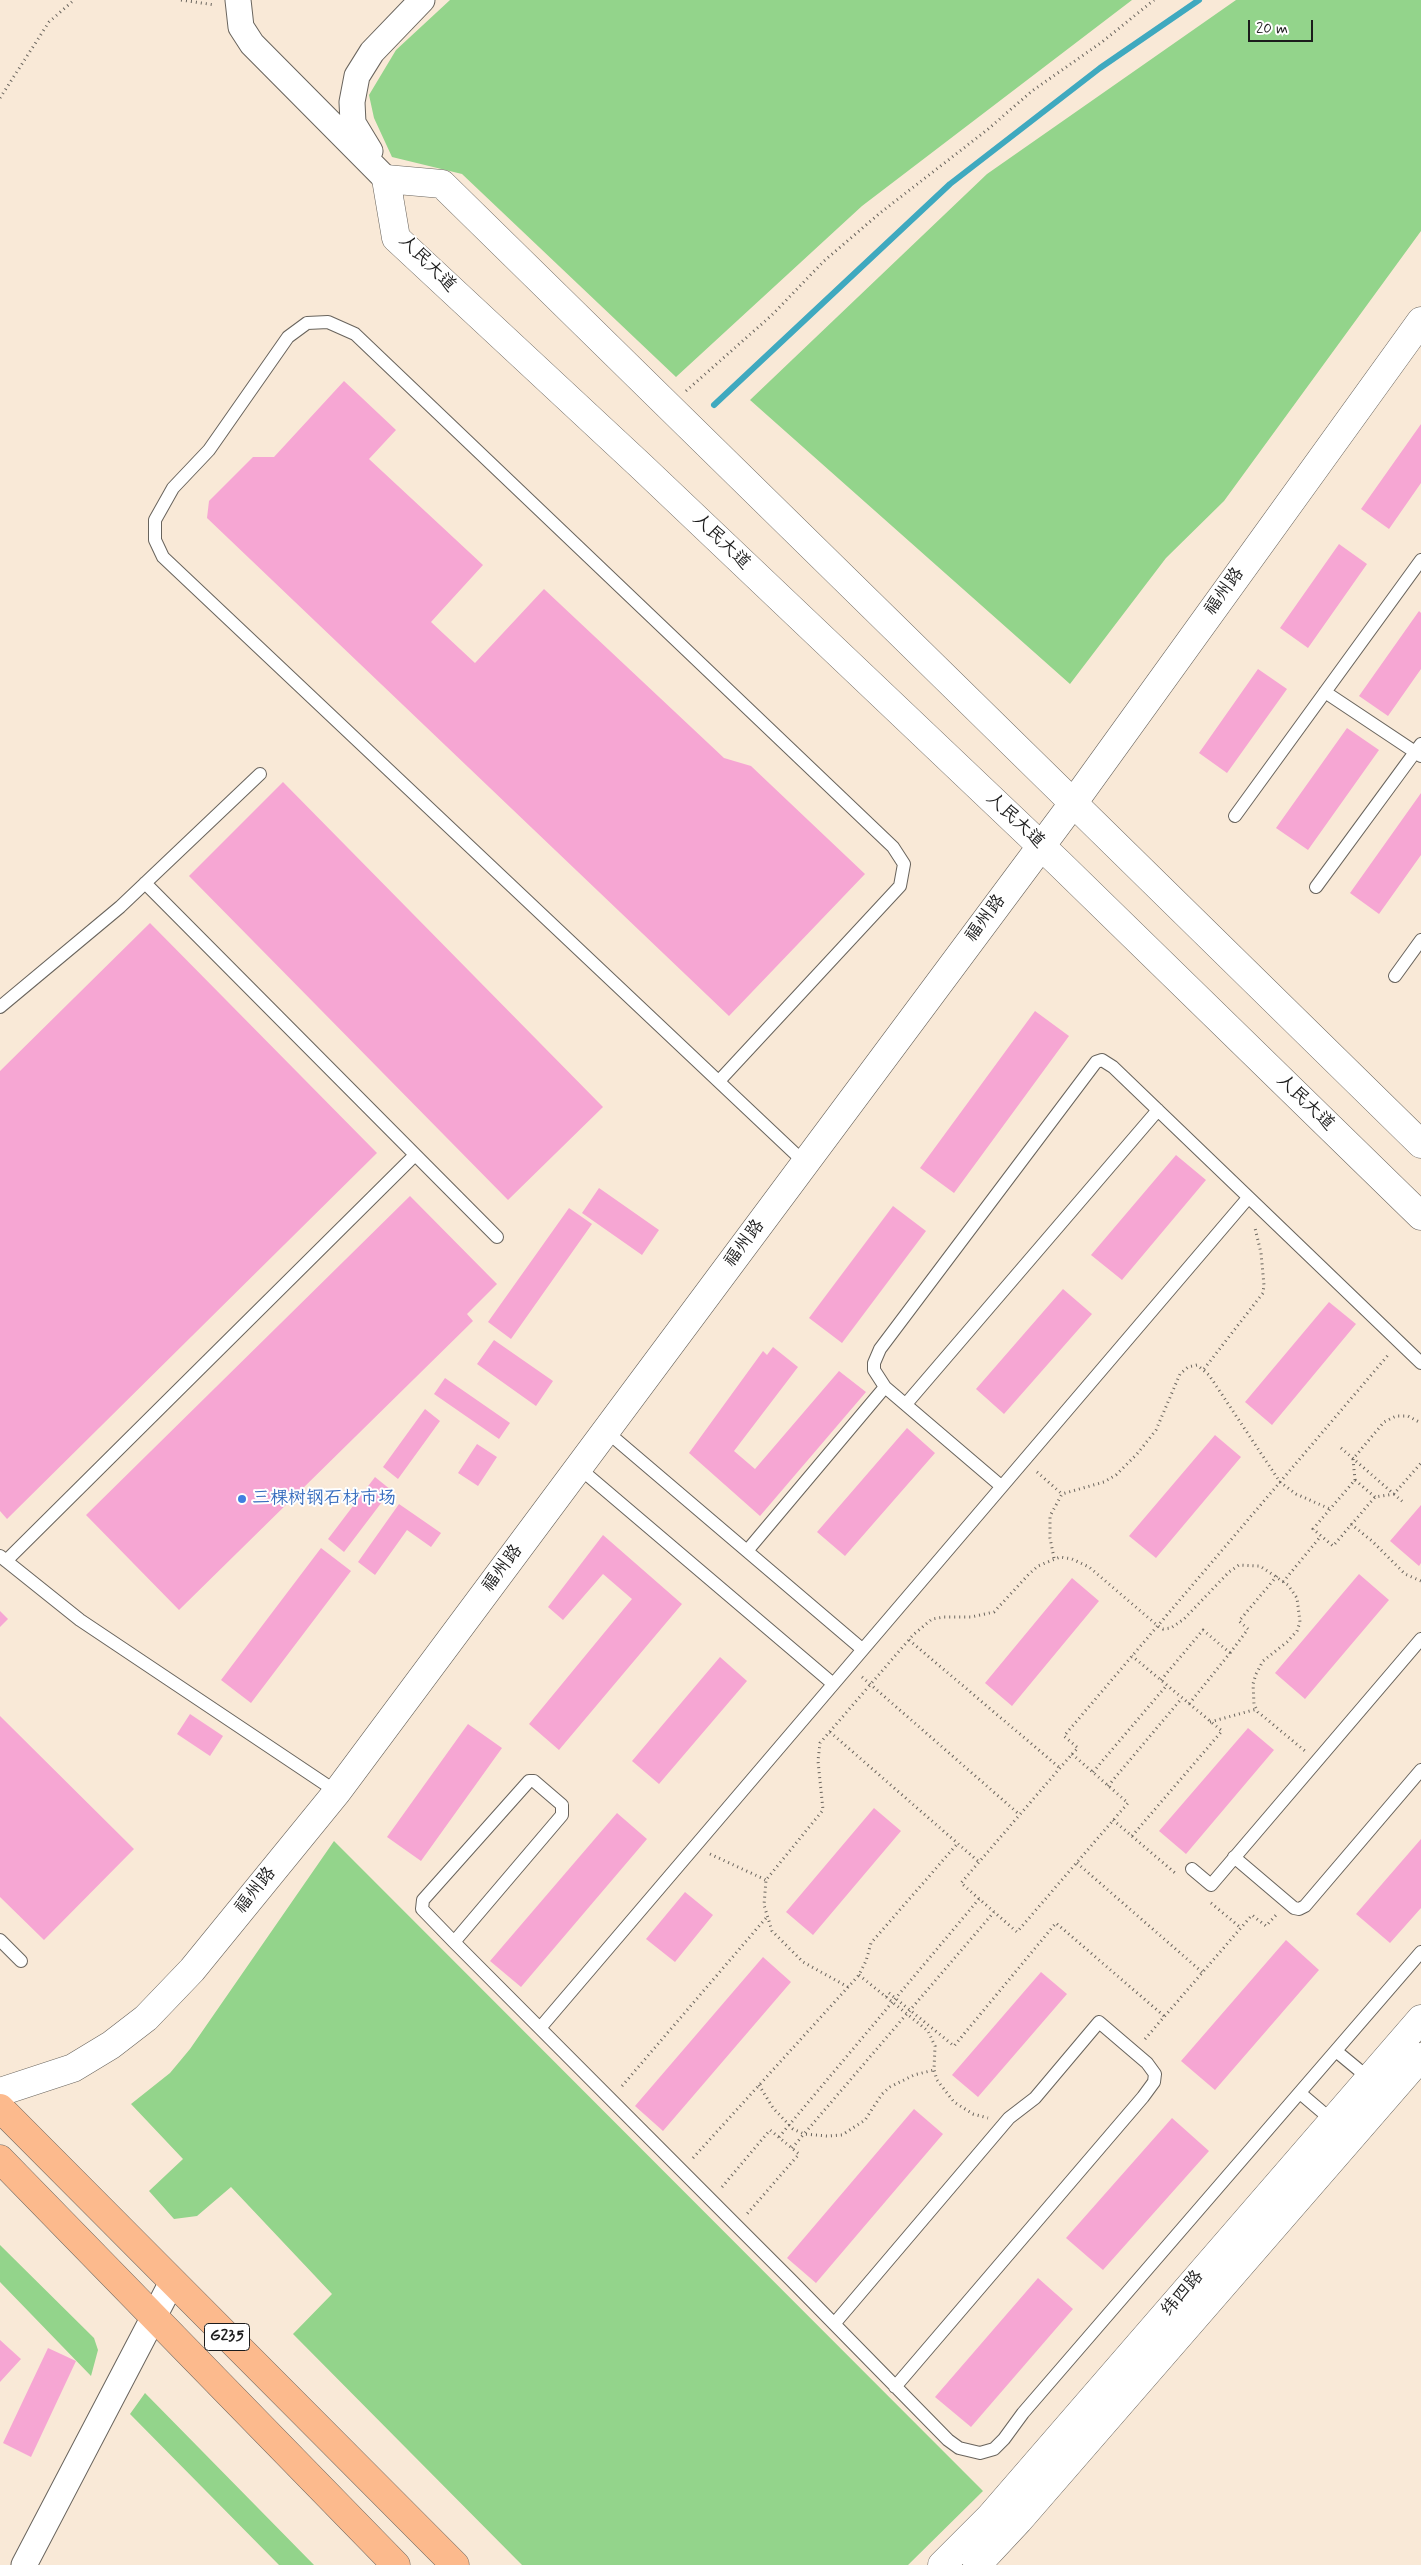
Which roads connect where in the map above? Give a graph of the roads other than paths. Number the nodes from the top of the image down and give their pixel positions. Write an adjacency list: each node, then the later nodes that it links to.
1 (422, 0): 3 (street)
2 (238, 4): 3 (street)
3 (386, 179): 9 (street); 11 (street, 人民大道)
4 (1421, 321): 9 (street, 福州路)
5 (1421, 560): 6 (lane)
6 (1325, 692): 7 (lane); 10 (lane)
7 (1419, 751): 13 (lane)
8 (260, 774): 12 (lane)
9 (1074, 802): 11 (street, 福州路); 19 (street)
10 (1235, 816)
11 (1041, 846): 21 (street, 福州路); 23 (street, 人民大道)
12 (145, 883): 16 (lane); 20 (lane)
13 (1316, 887)
14 (1421, 940): 15 (lane)
15 (1395, 976)
16 (0, 1007)
17 (719, 1081): 17 (lane); 21 (lane)
18 (1158, 1110): 22 (lane); 26 (lane); 27 (lane)
19 (1421, 1144)
20 (415, 1155): 24 (lane); 32 (lane)
21 (805, 1163): 28 (street, 福州路)
22 (1248, 1198): 25 (lane); 30 (lane)
23 (1421, 1216)
24 (497, 1237)
25 (1421, 1363)
26 (885, 1387): 27 (lane); 31 (lane)
27 (906, 1404): 30 (lane)
28 (606, 1430): 29 (street, 福州路); 31 (lane)
29 (578, 1467): 35 (lane); 37 (street, 福州路)
30 (1001, 1486): 34 (lane)
31 (747, 1551): 34 (lane)
32 (3, 1558): 37 (lane)
33 (1421, 1639): 38 (lane)
34 (862, 1649): 35 (lane)
35 (832, 1683): 45 (lane)
36 (1421, 1770): 38 (lane)
37 (337, 1792): 49 (street, 福州路)
38 (1234, 1857): 39 (lane)
39 (1192, 1869)
40 (0, 1940): 43 (lane)
41 (454, 1942): 41 (lane); 45 (lane)
42 (1421, 1952): 46 (lane)
43 (21, 1961)
44 (1421, 2019): 48 (street, 纬四路)
45 (540, 2028): 56 (lane)
46 (1336, 2050): 48 (lane); 50 (lane)
47 (1421, 2057): 48 (street, 纬四路)
48 (1379, 2087): 52 (street, 纬四路)
49 (0, 2092)
50 (1300, 2093): 52 (lane); 57 (lane)
51 (0, 2108): 54 (highway, G235)
52 (1343, 2129): 61 (street, 纬四路); 62 (street, 纬四路)
53 (0, 2159): 55 (highway, G235)
54 (172, 2282): 55 (street); 60 (highway, G235)
55 (152, 2316): 58 (street); 59 (highway, G235)
56 (834, 2324): 57 (lane); 57 (lane)
57 (895, 2386)
58 (24, 2565)
59 (396, 2565)
60 (455, 2565)
61 (942, 2565)
62 (977, 2565)

